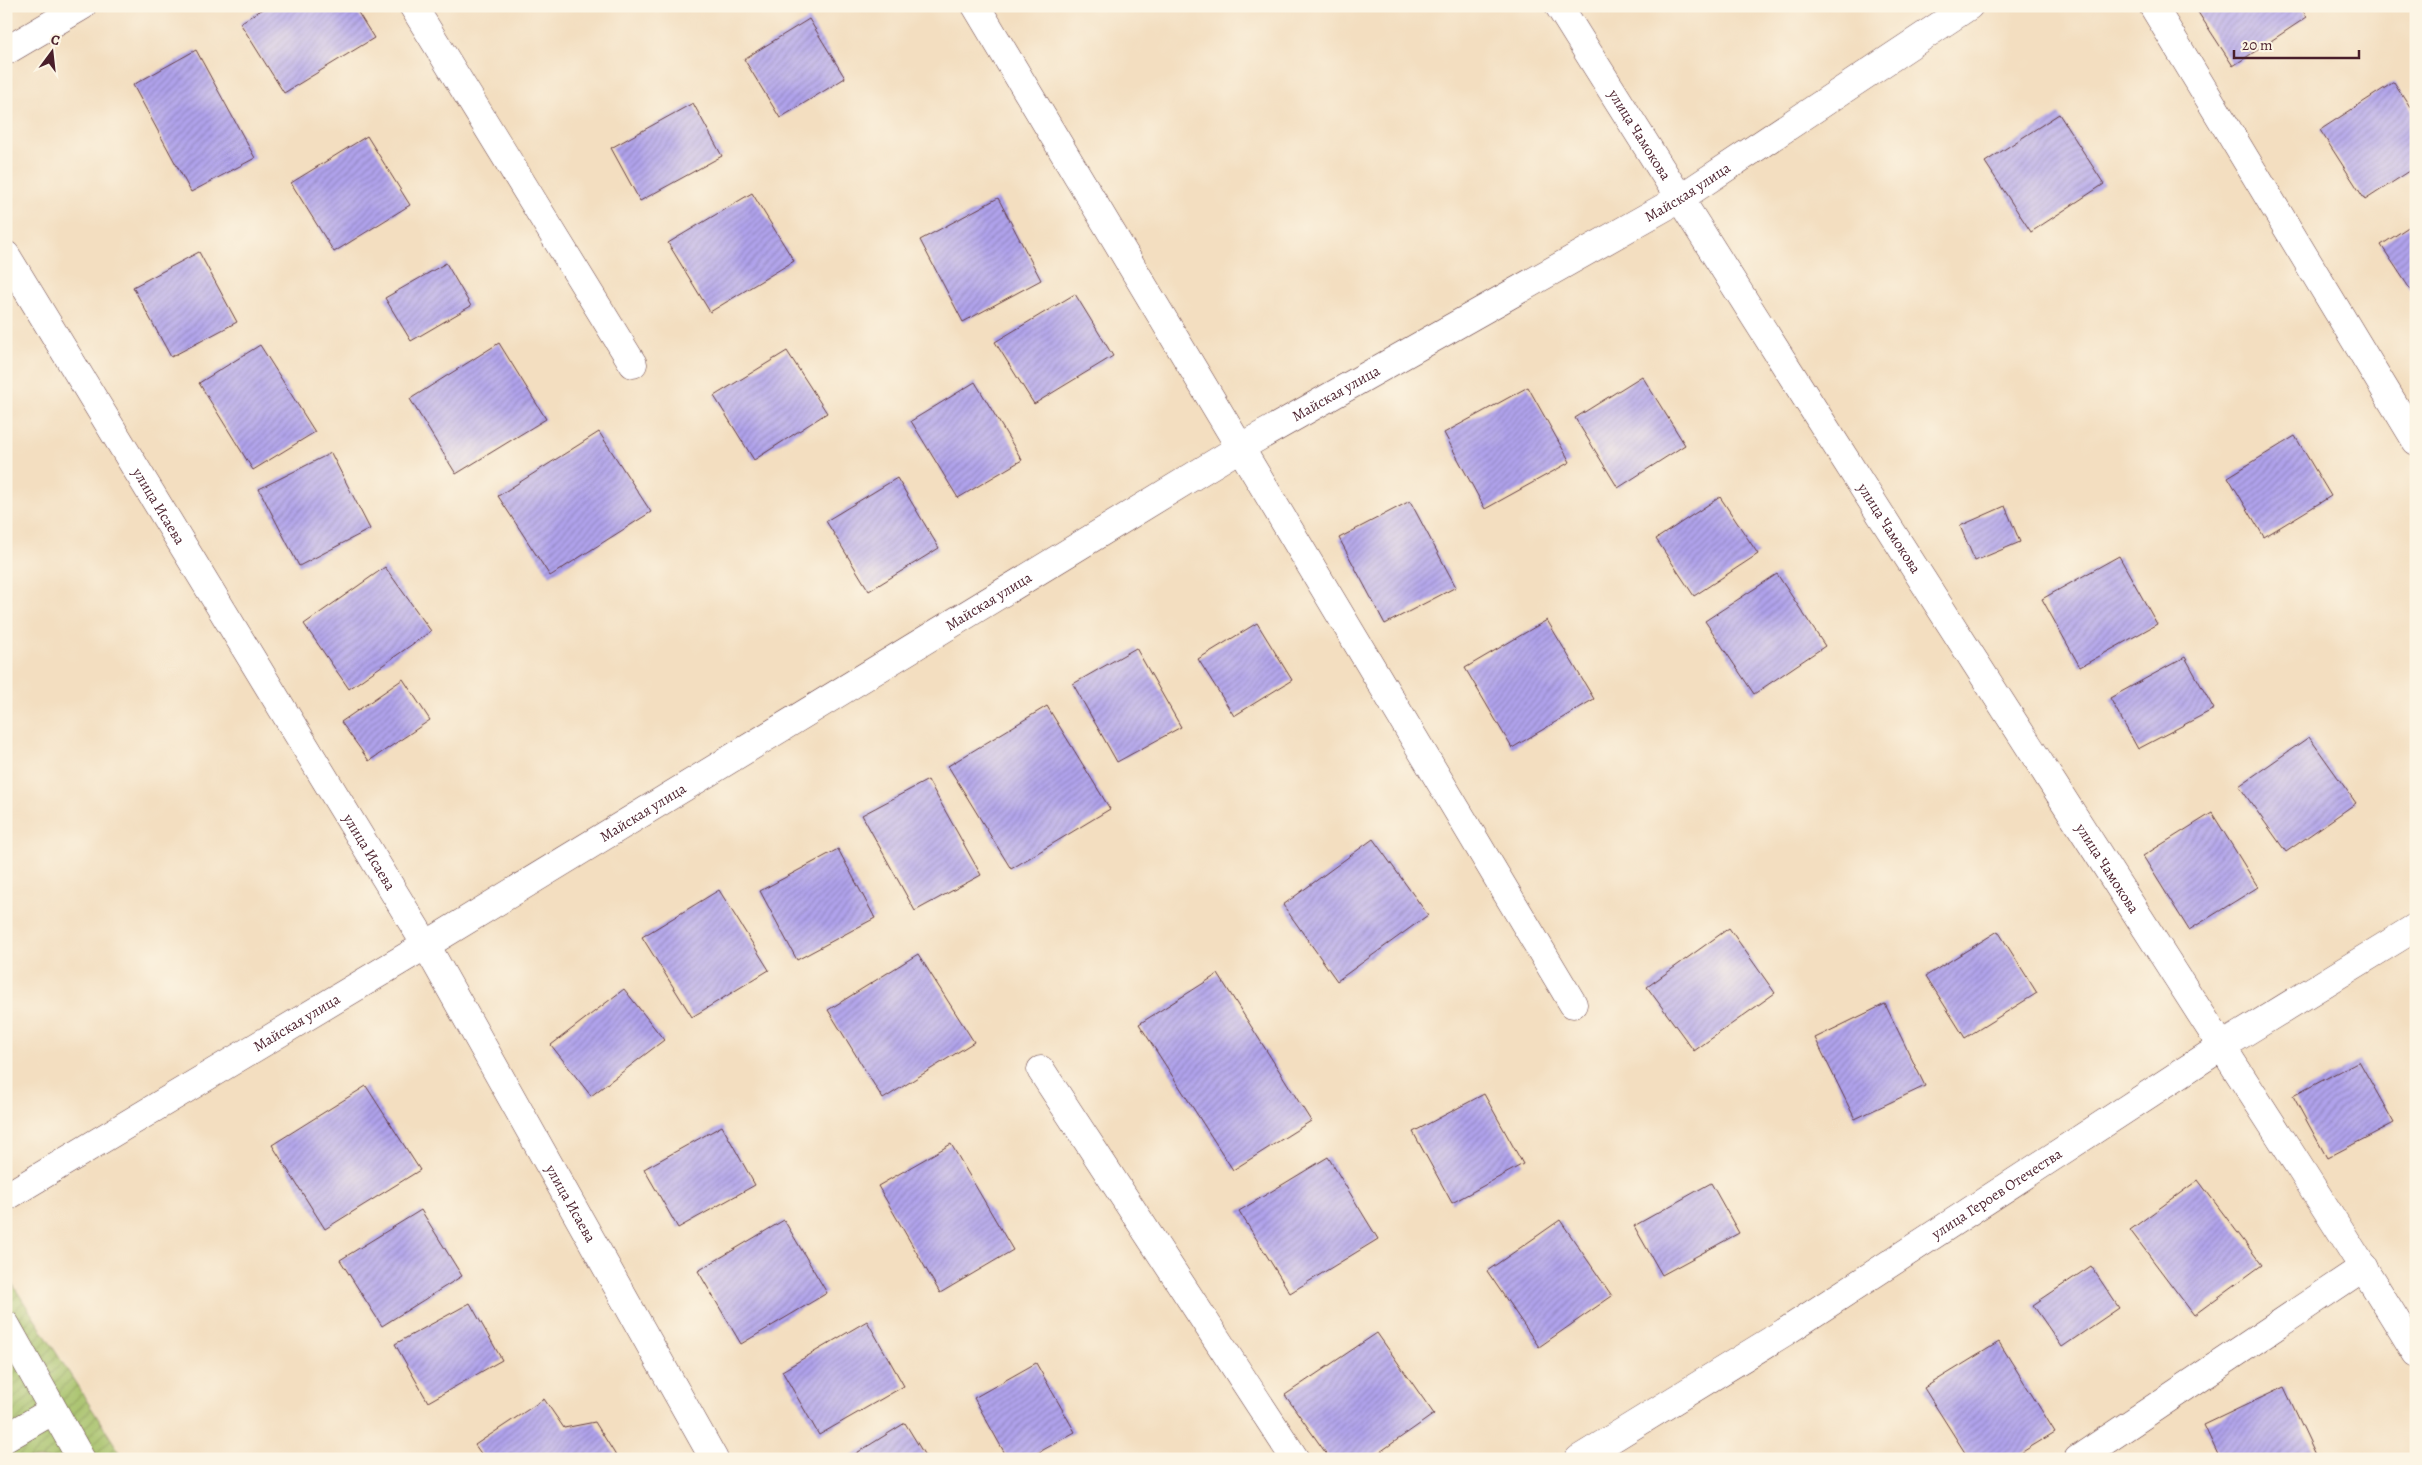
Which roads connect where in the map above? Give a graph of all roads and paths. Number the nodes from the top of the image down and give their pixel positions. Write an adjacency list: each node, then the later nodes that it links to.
1 (82, 6): 7 (street)
2 (413, 6): 10 (street)
3 (976, 6): 12 (street)
4 (1559, 6): 8 (street, улица Чамокова)
5 (1969, 6): 8 (street, Майская улица)
6 (2153, 6): 11 (street)
7 (6, 50)
8 (1679, 198): 12 (street, Майская улица); 16 (street, улица Чамокова)
9 (6, 255): 14 (street, улица Исаева)
10 (633, 364)
11 (2416, 441)
12 (1241, 447): 14 (street, Майская улица); 15 (street)
13 (2416, 928): 16 (street, улица Героев Отечества)
14 (426, 945): 18 (street, Майская улица); 25 (street, улица Исаева)
15 (1573, 1004)
16 (2221, 1047): 19 (street, улица Чамокова); 27 (street, улица Героев Отечества)
17 (1041, 1070): 26 (street)
18 (6, 1197)
19 (2364, 1267): 21 (street, улица Чамокова); 28 (street)
20 (6, 1325): 22 (street)
21 (2416, 1353)
22 (52, 1411): 23 (street); 24 (street)
23 (6, 1438)
24 (81, 1459)
25 (714, 1459)
26 (1295, 1459)
27 (1578, 1459)
28 (2078, 1459)

